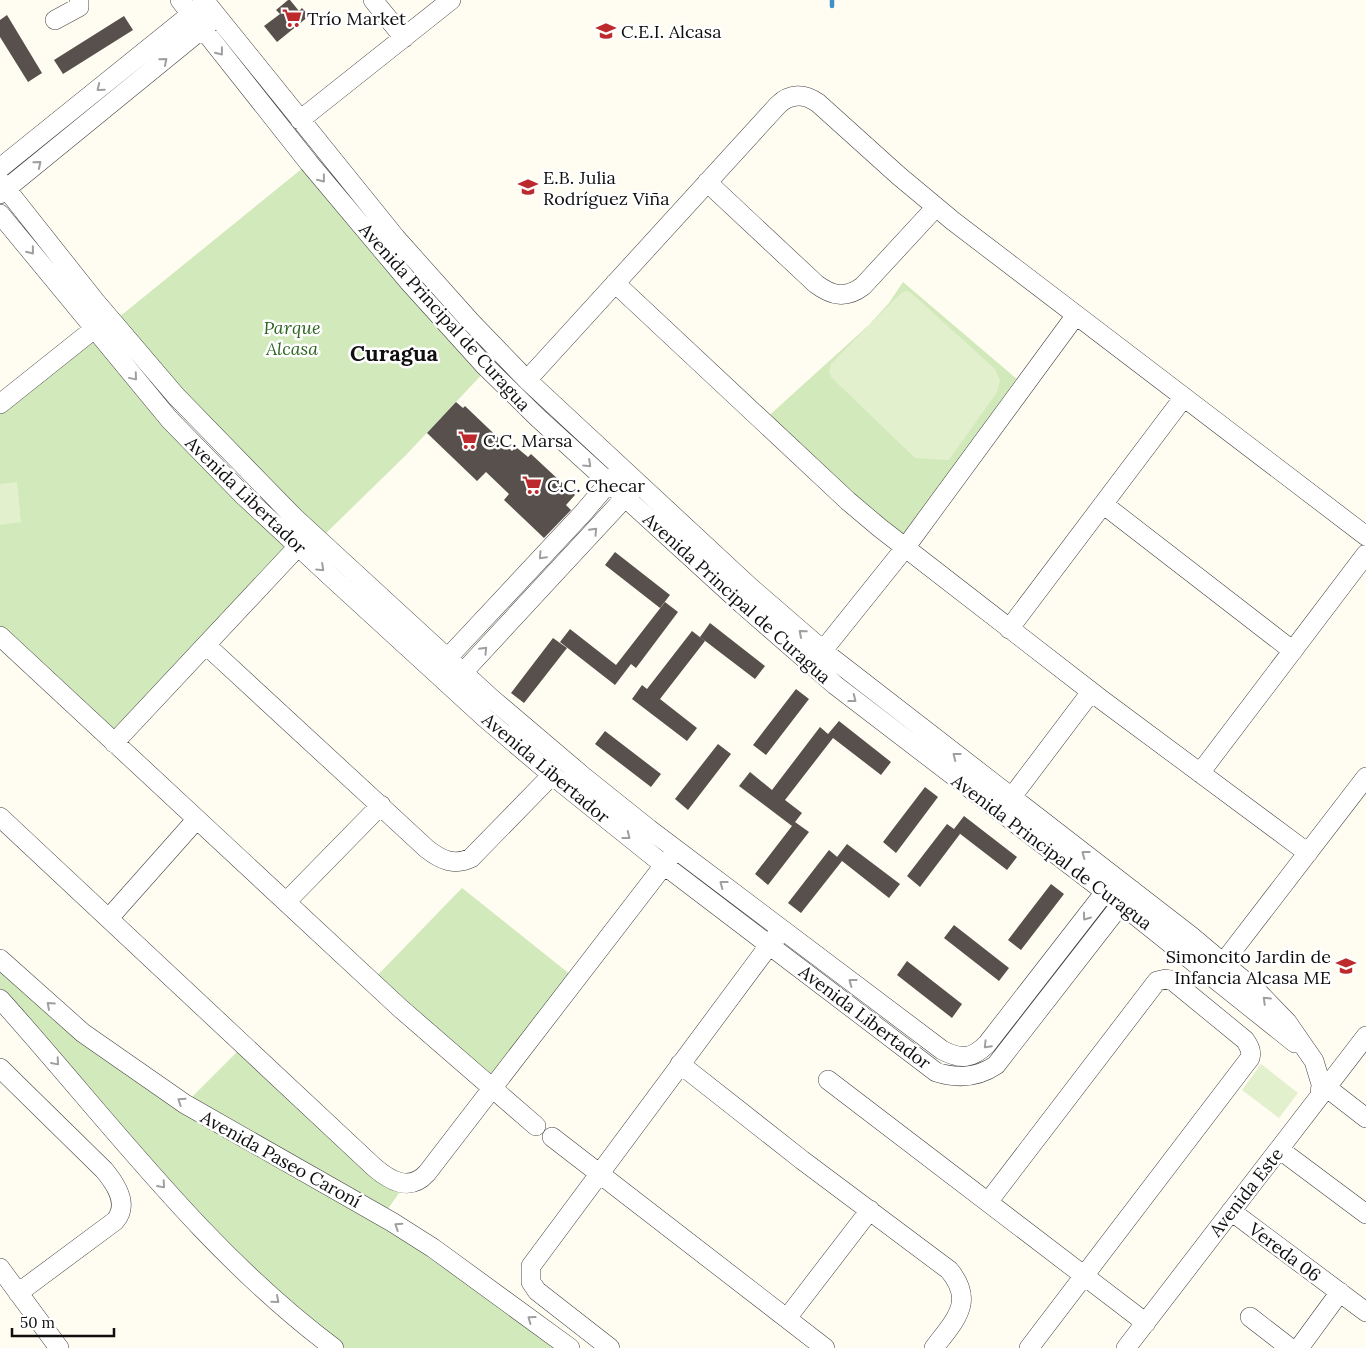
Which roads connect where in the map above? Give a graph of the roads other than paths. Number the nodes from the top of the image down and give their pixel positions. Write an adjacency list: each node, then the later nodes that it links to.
1 (79, 0): 7 (street)
2 (373, 0): 9 (street)
3 (451, 0): 9 (street)
4 (205, 1): 5 (street); 6 (street, Avenida Principal de Curagua)
5 (185, 7): 8 (street, Avenida Principal de Curagua); 11 (street, one-way to 11)
6 (218, 17): 8 (street); 10 (street, Avenida Principal de Curagua)
7 (55, 20)
8 (202, 29): 13 (street, one-way to 8); 23 (street, Avenida Principal de Curagua, one-way to 23)
9 (404, 38): 10 (street)
10 (300, 120): 19 (street, Avenida Principal de Curagua)
11 (0, 168)
12 (707, 182): 14 (street); 14 (street); 16 (street)
13 (2, 188): 27 (street, Avenida Libertador)
14 (936, 206): 17 (street)
15 (0, 214): 18 (street, Avenida Libertador, one-way to 18)
16 (615, 283): 19 (street); 30 (street)
17 (1076, 315): 20 (street); 30 (street)
18 (94, 329): 21 (street); 29 (street, Avenida Libertador, one-way to 29)
19 (527, 380): 22 (street, Avenida Principal de Curagua)
20 (1184, 397): 26 (street); 28 (street)
21 (0, 404)
22 (622, 468): 23 (street); 24 (street, Avenida Principal de Curagua)
23 (609, 483): 25 (street, Avenida Principal de Curagua); 37 (street, one-way to 37)
24 (638, 484): 25 (street); 36 (street, Avenida Principal de Curagua, one-way to 24)
25 (625, 498): 36 (street, Avenida Principal de Curagua); 38 (street, one-way to 25)
26 (1103, 504): 32 (street); 35 (street)
27 (311, 532): 29 (street); 37 (street, Avenida Libertador)
28 (1366, 536)
29 (298, 546): 34 (street); 37 (street, Avenida Libertador, one-way to 37)
30 (904, 548): 32 (street); 36 (street)
31 (1366, 554): 35 (street)
32 (1009, 629): 39 (street)
33 (0, 636): 40 (street)
34 (206, 645): 40 (street); 45 (street)
35 (1293, 651): 41 (street)
36 (817, 658): 44 (street, Avenida Principal de Curagua, one-way to 36); 51 (street, Avenida Principal de Curagua, one-way to 51)
37 (441, 665): 38 (street, Avenida Libertador)
38 (457, 679): 42 (street, Avenida Libertador); 48 (street, Avenida Libertador)
39 (1091, 692): 41 (street); 44 (street)
40 (114, 743): 47 (street)
41 (1200, 773): 49 (street)
42 (552, 775): 45 (street); 50 (street, Avenida Libertador, one-way to 50)
43 (1366, 777): 49 (street)
44 (1010, 798): 51 (street, Avenida Principal de Curagua, one-way to 44)
45 (381, 805): 53 (street)
46 (0, 817): 54 (street)
47 (196, 820): 53 (street); 54 (street)
48 (676, 849): 50 (street); 55 (street, Avenida Libertador, one-way to 48)
49 (1308, 853): 58 (street)
50 (664, 865): 56 (street, Avenida Libertador); 65 (street)
51 (1110, 885): 52 (street, Avenida Principal de Curagua); 55 (street, Avenida Libertador, one-way to 55)
52 (1126, 897): 56 (street, Avenida Libertador); 58 (street, Avenida Principal de Curagua); 61 (street, Avenida Principal de Curagua)
53 (286, 902): 65 (street)
54 (109, 918): 65 (street)
55 (782, 929): 56 (street)
56 (770, 944): 62 (street)
57 (0, 959): 86 (street, Avenida Paseo Caroní, one-way to 57)
58 (1223, 964): 61 (street, Avenida Principal de Curagua, one-way to 58)
59 (0, 999): 85 (street, one-way to 85)
60 (1366, 1036): 66 (street, Avenida Este)
61 (1308, 1052): 66 (street, Avenida Principal de Curagua)
62 (680, 1064): 71 (street); 73 (street)
63 (0, 1068): 79 (street)
64 (828, 1080): 72 (street)
65 (492, 1089): 68 (street)
66 (1323, 1091): 67 (street); 70 (street, Avenida Este)
67 (1366, 1118)
68 (536, 1126)
69 (552, 1137): 71 (street)
70 (1279, 1148): 74 (street, Avenida Este); 75 (street)
71 (599, 1172): 82 (street); 87 (street)
72 (988, 1202): 77 (street); 77 (street)
73 (870, 1210): 82 (street); 89 (street)
74 (1231, 1211): 78 (street, Vereda 06); 83 (street, Avenida Este)
75 (1366, 1214)
76 (0, 1268): 79 (street)
77 (1084, 1276): 83 (street); 90 (street)
78 (1340, 1292): 80 (street, Vereda 06); 93 (street, Vereda 06)
79 (18, 1293): 84 (street)
80 (1366, 1312)
81 (1250, 1317): 92 (street)
82 (787, 1318): 88 (street)
83 (1142, 1334): 91 (street, Avenida Este)
84 (59, 1348)
85 (334, 1348)
86 (570, 1348)
87 (610, 1348)
88 (825, 1348)
89 (934, 1348)
90 (1029, 1348)
91 (1126, 1348)
92 (1290, 1348)
93 (1299, 1348)

